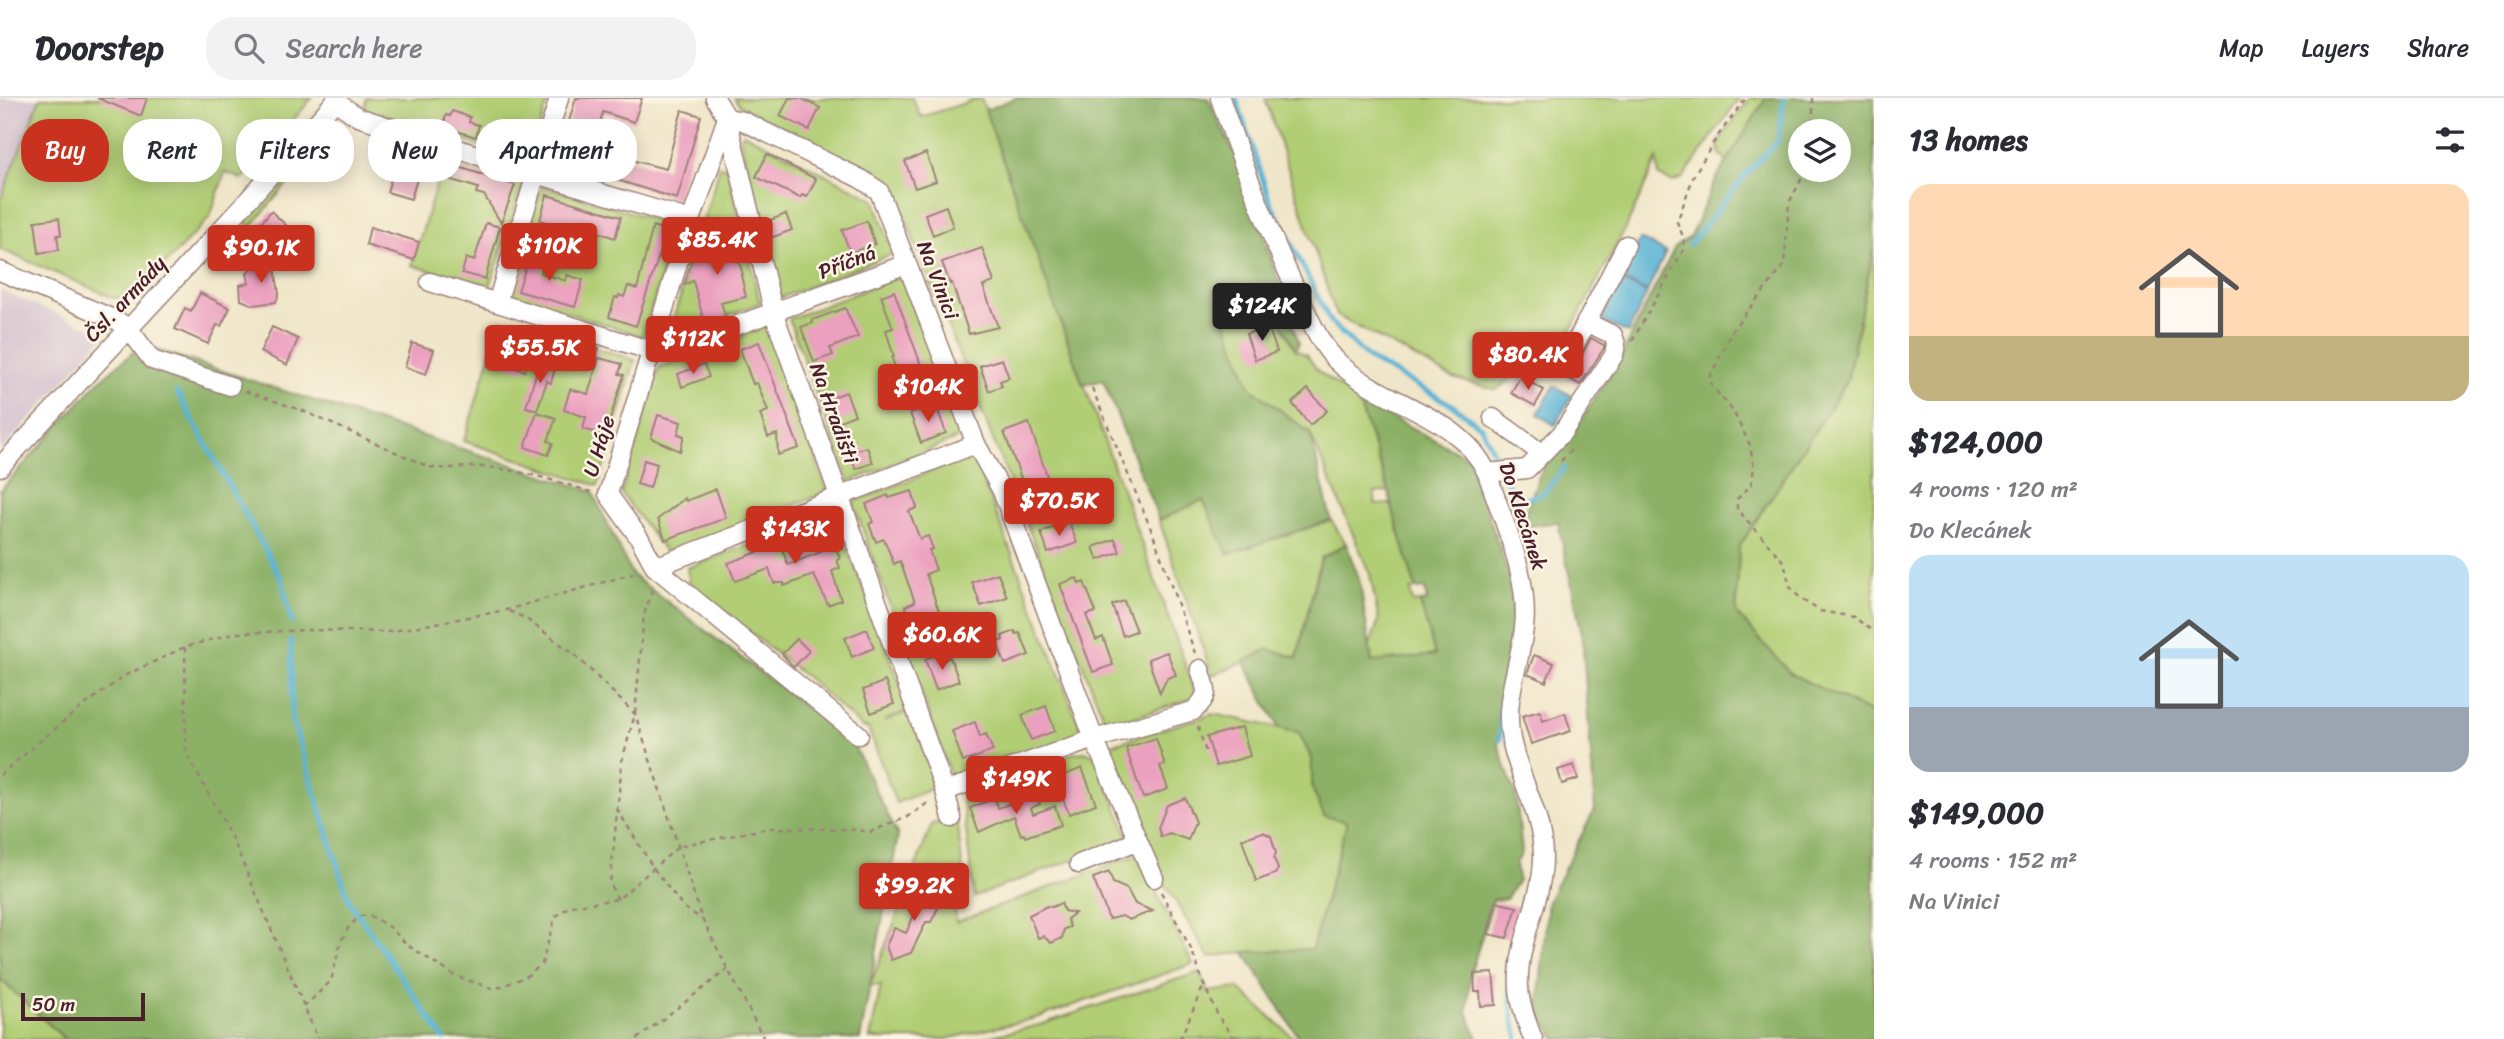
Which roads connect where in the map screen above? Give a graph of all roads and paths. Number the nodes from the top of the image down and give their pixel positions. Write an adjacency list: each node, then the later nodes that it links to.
1 (559, 98): 8 (street)
2 (715, 98): 7 (street, Na Hradišti)
3 (1220, 98): 34 (street, Do Klecánek)
4 (1746, 98): 23 (path)
5 (1813, 98): 9 (path)
6 (336, 99): 10 (street); 22 (street, Čsl. armády)
7 (727, 117): 14 (street, U Háje); 16 (street, Na Vinici); 20 (street, Na Hradišti)
8 (553, 119)
9 (1813, 119)
10 (476, 155)
11 (533, 182): 19 (street)
12 (563, 182): 14 (street)
13 (1799, 182): 39 (path)
14 (691, 220): 25 (street, U Háje)
15 (1626, 245): 21 (street)
16 (907, 264): 20 (street, Příčná); 30 (street, Na Vinici)
17 (0, 271): 22 (street)
18 (430, 282): 19 (street, Příčná)
19 (490, 301): 25 (street, Příčná)
20 (774, 314): 25 (street, Příčná); 36 (street, Na Hradišti)
21 (1586, 322): 24 (street); 31 (street)
22 (129, 329): 26 (street); 33 (street, Čsl. armády)
23 (1630, 346)
24 (1572, 350)
25 (652, 351): 35 (street, U Háje)
26 (230, 386): 35 (path)
27 (1092, 388): 41 (path)
28 (1493, 418): 31 (street)
29 (1576, 442): 32 (path)
30 (976, 444): 36 (street); 45 (street, Na Vinici)
31 (1541, 453): 34 (street)
32 (1554, 466)
33 (0, 467)
34 (1487, 473): 66 (street, Do Klecánek)
35 (608, 494): 37 (street, U Háje)
36 (840, 496): 37 (street); 48 (street, Na Hradišti)
37 (655, 567): 38 (path); 43 (path); 44 (street, U Háje)
38 (506, 610): 40 (path); 43 (path)
39 (1874, 632)
40 (185, 648): 47 (path); 60 (path)
41 (1200, 670): 42 (street)
42 (1193, 711): 45 (street); 46 (path)
43 (635, 714): 49 (path); 52 (path)
44 (859, 735)
45 (1094, 739): 48 (street); 51 (street, Na Vinici)
46 (1206, 752)
47 (0, 775)
48 (946, 791): 50 (street, Na Hradišti); 52 (path)
49 (617, 809): 54 (path); 56 (path)
50 (952, 818)
51 (1137, 841): 53 (street); 55 (street, Na Vinici)
52 (678, 846): 54 (path); 57 (path)
53 (1079, 864)
54 (654, 869): 56 (path); 57 (path)
55 (1154, 878): 59 (path)
56 (618, 899): 60 (path)
57 (702, 919): 58 (path)
58 (728, 969): 62 (path); 63 (path)
59 (1204, 985): 64 (path); 65 (path)
60 (304, 1007): 61 (path)
61 (318, 1039)
62 (637, 1039)
63 (764, 1039)
64 (1180, 1039)
65 (1235, 1039)
66 (1533, 1039)

